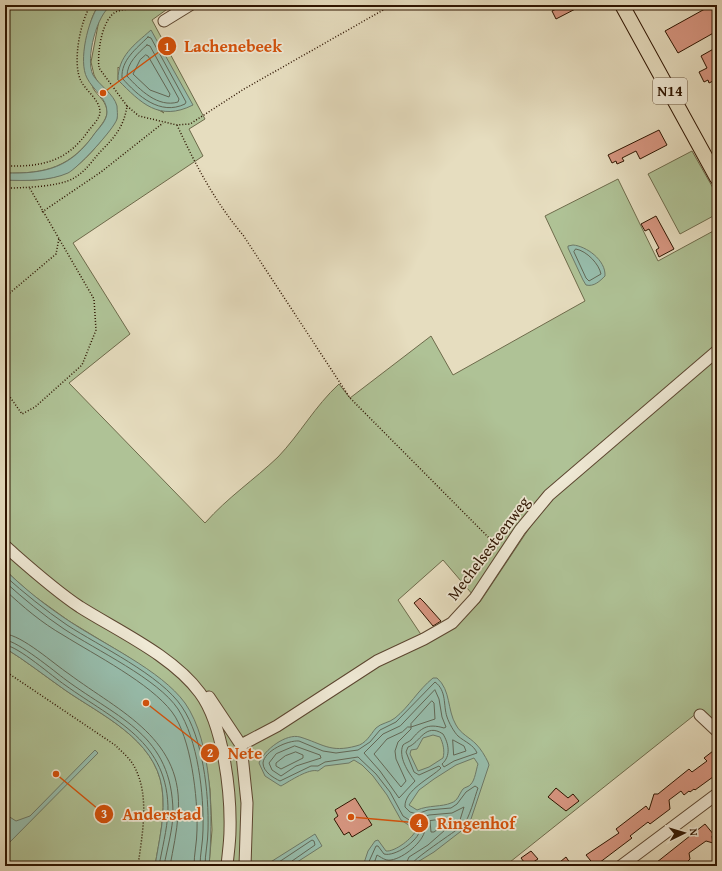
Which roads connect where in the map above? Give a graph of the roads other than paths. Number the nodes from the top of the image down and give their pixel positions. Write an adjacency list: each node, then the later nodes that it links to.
1 (190, 5): 3 (street)
2 (622, 5): 4 (main road, N14)
3 (164, 21)
4 (717, 178)
5 (717, 351): 10 (street, Mechelsesteenweg)
6 (5, 546): 7 (street)
7 (200, 693): 10 (street); 12 (street)
8 (700, 715): 9 (street)
9 (717, 731)
10 (241, 745): 13 (street)
11 (717, 794): 14 (street)
12 (227, 866)
13 (245, 866)
14 (621, 866)

